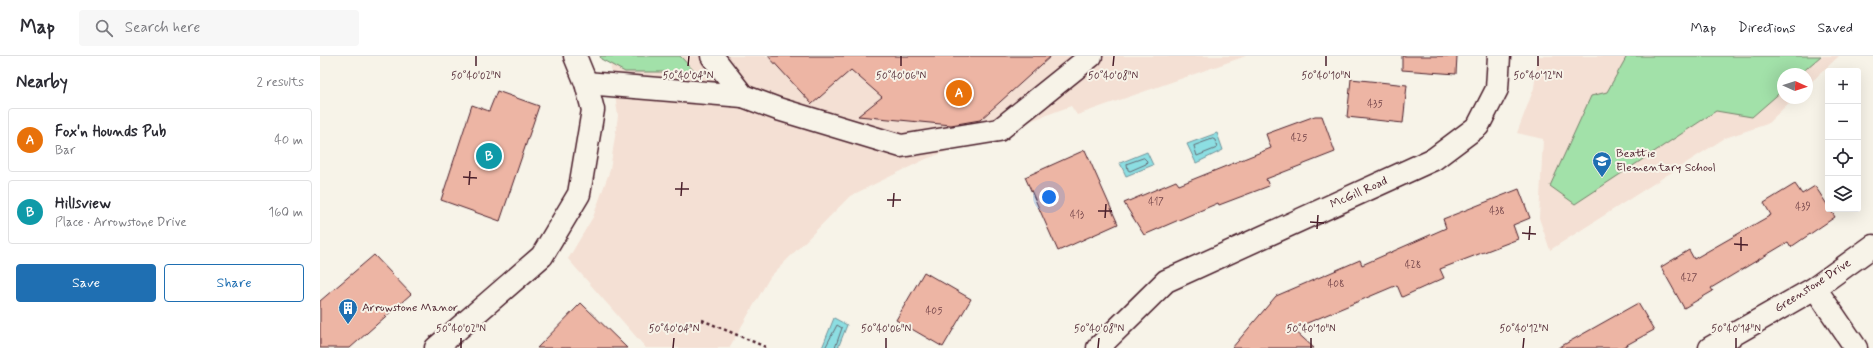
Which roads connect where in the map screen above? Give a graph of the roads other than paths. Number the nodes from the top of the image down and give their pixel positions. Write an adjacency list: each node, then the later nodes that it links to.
1 (575, 56): 5 (street)
2 (712, 56): 6 (street)
3 (1091, 56): 6 (street)
4 (1499, 56): 10 (street, McGill Road)
5 (586, 83): 6 (street); 9 (street)
6 (743, 96)
7 (1873, 246): 8 (street, Greenstone Drive)
8 (1815, 288): 11 (street, Greenstone Drive); 12 (street)
9 (436, 348)
10 (1098, 348)
11 (1710, 348)
12 (1856, 348)

